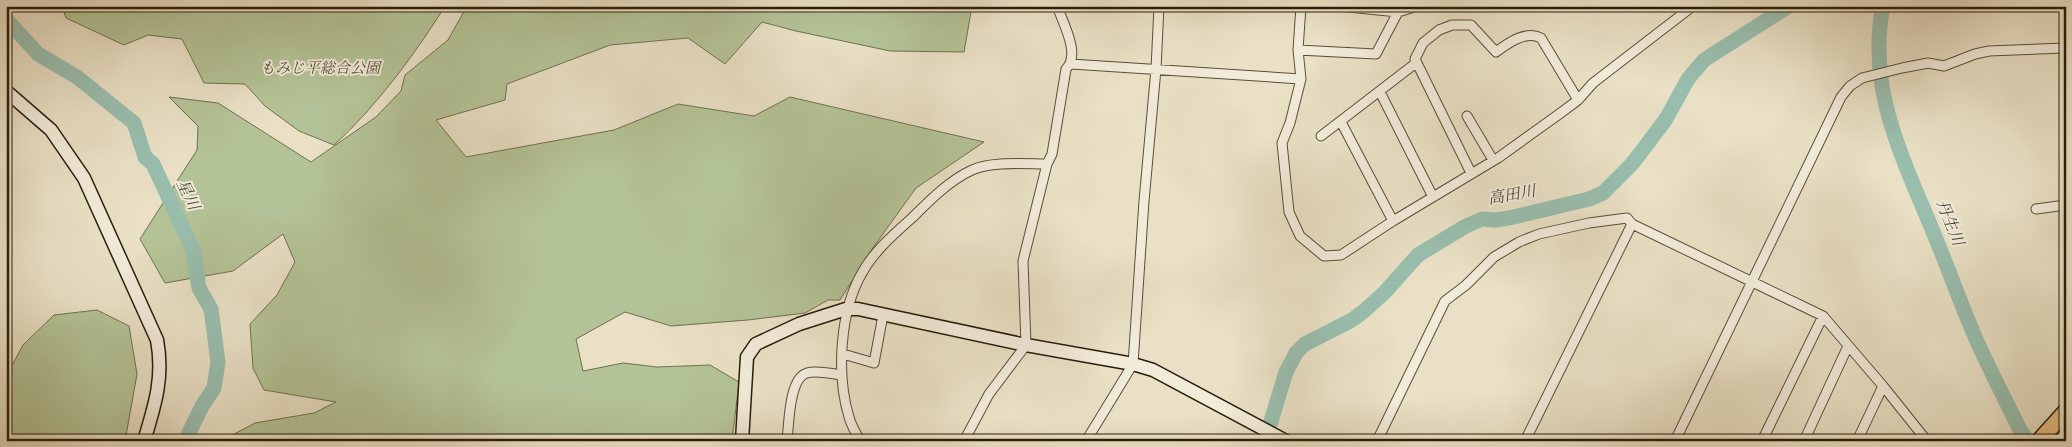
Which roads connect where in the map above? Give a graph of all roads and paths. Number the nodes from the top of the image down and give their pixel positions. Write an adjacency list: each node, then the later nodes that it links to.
1 (1057, 6): 11 (street)
2 (1159, 6): 12 (street)
3 (1301, 6): 9 (street)
4 (1338, 6): 7 (street)
5 (1418, 6): 7 (street)
6 (1693, 6): 16 (street)
7 (1398, 9): 9 (street)
8 (2066, 48): 28 (street)
9 (1298, 50): 13 (street)
10 (1416, 63): 15 (street); 16 (street); 22 (street)
11 (1071, 64): 12 (street); 21 (street)
12 (1156, 69): 13 (street); 35 (street)
13 (1301, 79): 26 (street)
14 (6, 91): 41 (street)
15 (1380, 92): 18 (street); 23 (street)
16 (1578, 100): 20 (street)
17 (1467, 116): 20 (street)
18 (1341, 122): 19 (street); 26 (street)
19 (1321, 136)
20 (1493, 160): 22 (street)
21 (1047, 164): 29 (street); 32 (street)
22 (1471, 173): 23 (street)
23 (1433, 197): 26 (street)
24 (2066, 205): 25 (street)
25 (2036, 210)
26 (1392, 221)
27 (1632, 224): 28 (street); 47 (street); 48 (street)
28 (1753, 282): 31 (street); 49 (street)
29 (846, 309): 30 (street); 34 (street); 42 (street)
30 (883, 315): 32 (street); 34 (street)
31 (1823, 316): 33 (street); 50 (street)
32 (1026, 345): 35 (street); 45 (street)
33 (1848, 346): 37 (street); 51 (street)
34 (843, 354): 36 (street)
35 (1132, 364): 40 (street); 46 (street)
36 (842, 375): 43 (street); 44 (street)
37 (1884, 386): 52 (street); 53 (street)
38 (2066, 411): 39 (main road)
39 (2042, 437)
40 (1284, 440)
41 (144, 441)
42 (742, 441)
43 (787, 441)
44 (860, 441)
45 (964, 441)
46 (1086, 441)
47 (1377, 441)
48 (1525, 441)
49 (1675, 441)
50 (1762, 441)
51 (1804, 441)
52 (1856, 441)
53 (1926, 441)

